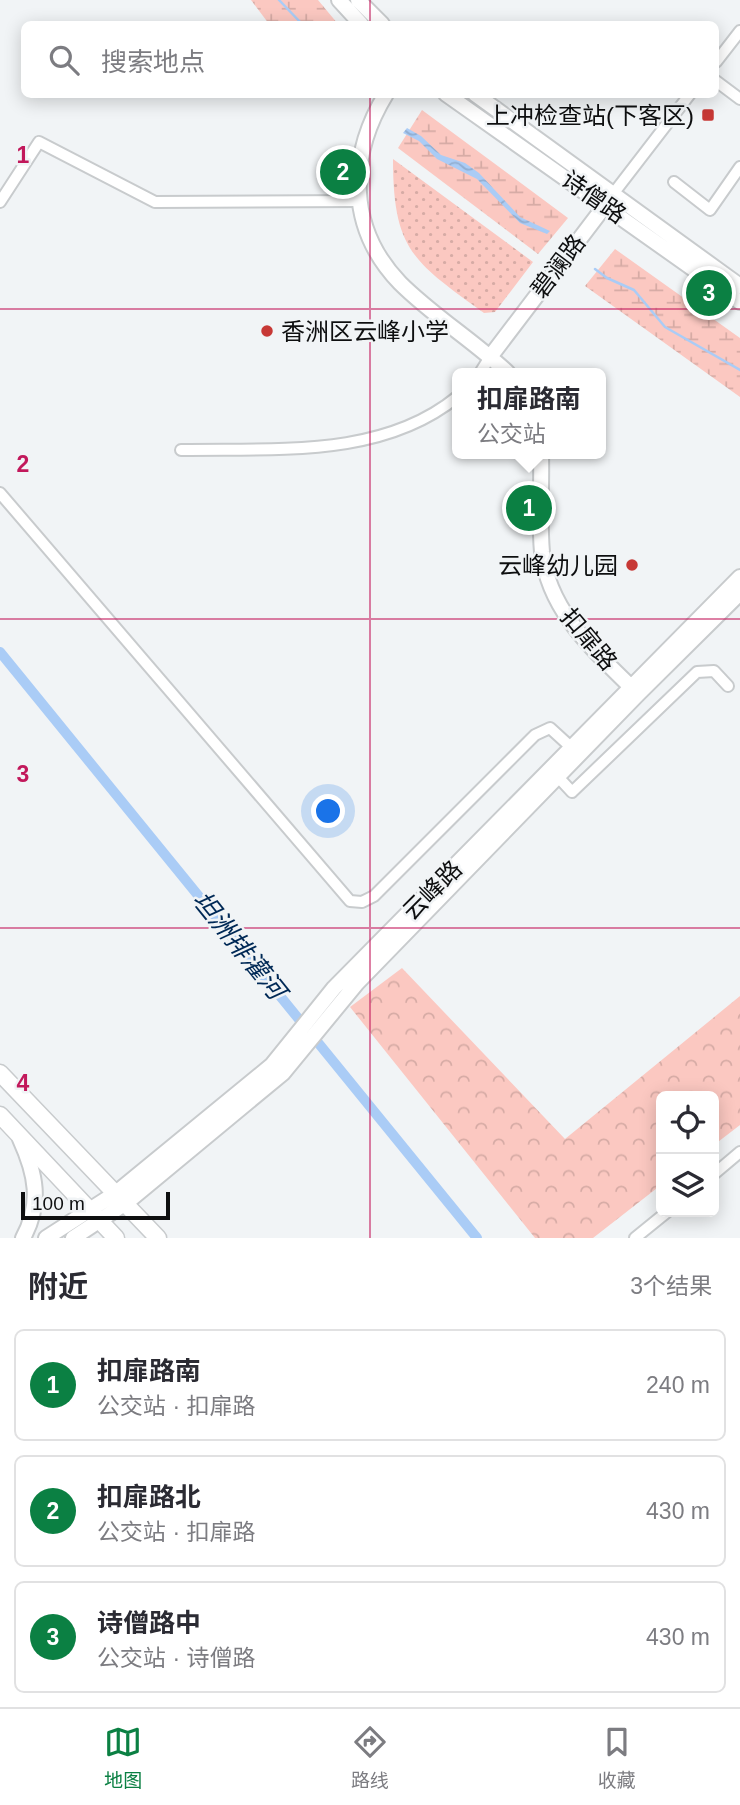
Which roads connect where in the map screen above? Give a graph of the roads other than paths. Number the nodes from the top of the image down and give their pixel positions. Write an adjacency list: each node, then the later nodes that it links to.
1 (339, 0): 3 (street)
2 (358, 0): 4 (street)
3 (358, 21)
4 (379, 21)
5 (740, 31): 6 (street)
6 (719, 58)
7 (719, 83): 12 (street)
8 (384, 98): 16 (street)
9 (452, 98): 15 (street, 诗僧路)
10 (480, 98): 15 (street, 诗僧路)
11 (687, 98): 15 (street, 碧澜路)
12 (738, 98)
13 (740, 167): 14 (street)
14 (674, 182)
15 (609, 200): 18 (street, 诗僧路); 19 (street, 诗僧路); 20 (street, 碧澜路)
16 (360, 201): 17 (street); 20 (street)
17 (0, 202)
18 (740, 286)
19 (740, 302)
20 (491, 356): 21 (street, 碧澜路); 22 (street)
21 (483, 368)
22 (503, 368)
23 (452, 401): 24 (street)
24 (181, 450)
25 (541, 459): 30 (street, 扣扉路)
26 (0, 493): 31 (street)
27 (740, 577): 30 (street, 云峰路)
28 (740, 593): 30 (street, 云峰路)
29 (725, 682): 32 (street)
30 (634, 691): 31 (street, 云峰路); 32 (street, 云峰路)
31 (573, 749): 33 (street, 云峰路)
32 (559, 778): 33 (street, 云峰路)
33 (340, 992): 39 (street, 云峰路)
34 (0, 1073): 39 (main road)
35 (0, 1115): 36 (main road)
36 (18, 1134): 40 (main road); 42 (street)
37 (740, 1152): 38 (street)
38 (719, 1170)
39 (121, 1198): 40 (street, 云峰路); 46 (main road)
40 (95, 1215): 43 (street); 44 (street); 45 (main road)
41 (661, 1217): 47 (street)
42 (23, 1238)
43 (46, 1238)
44 (73, 1238)
45 (116, 1238)
46 (158, 1238)
47 (635, 1238)

